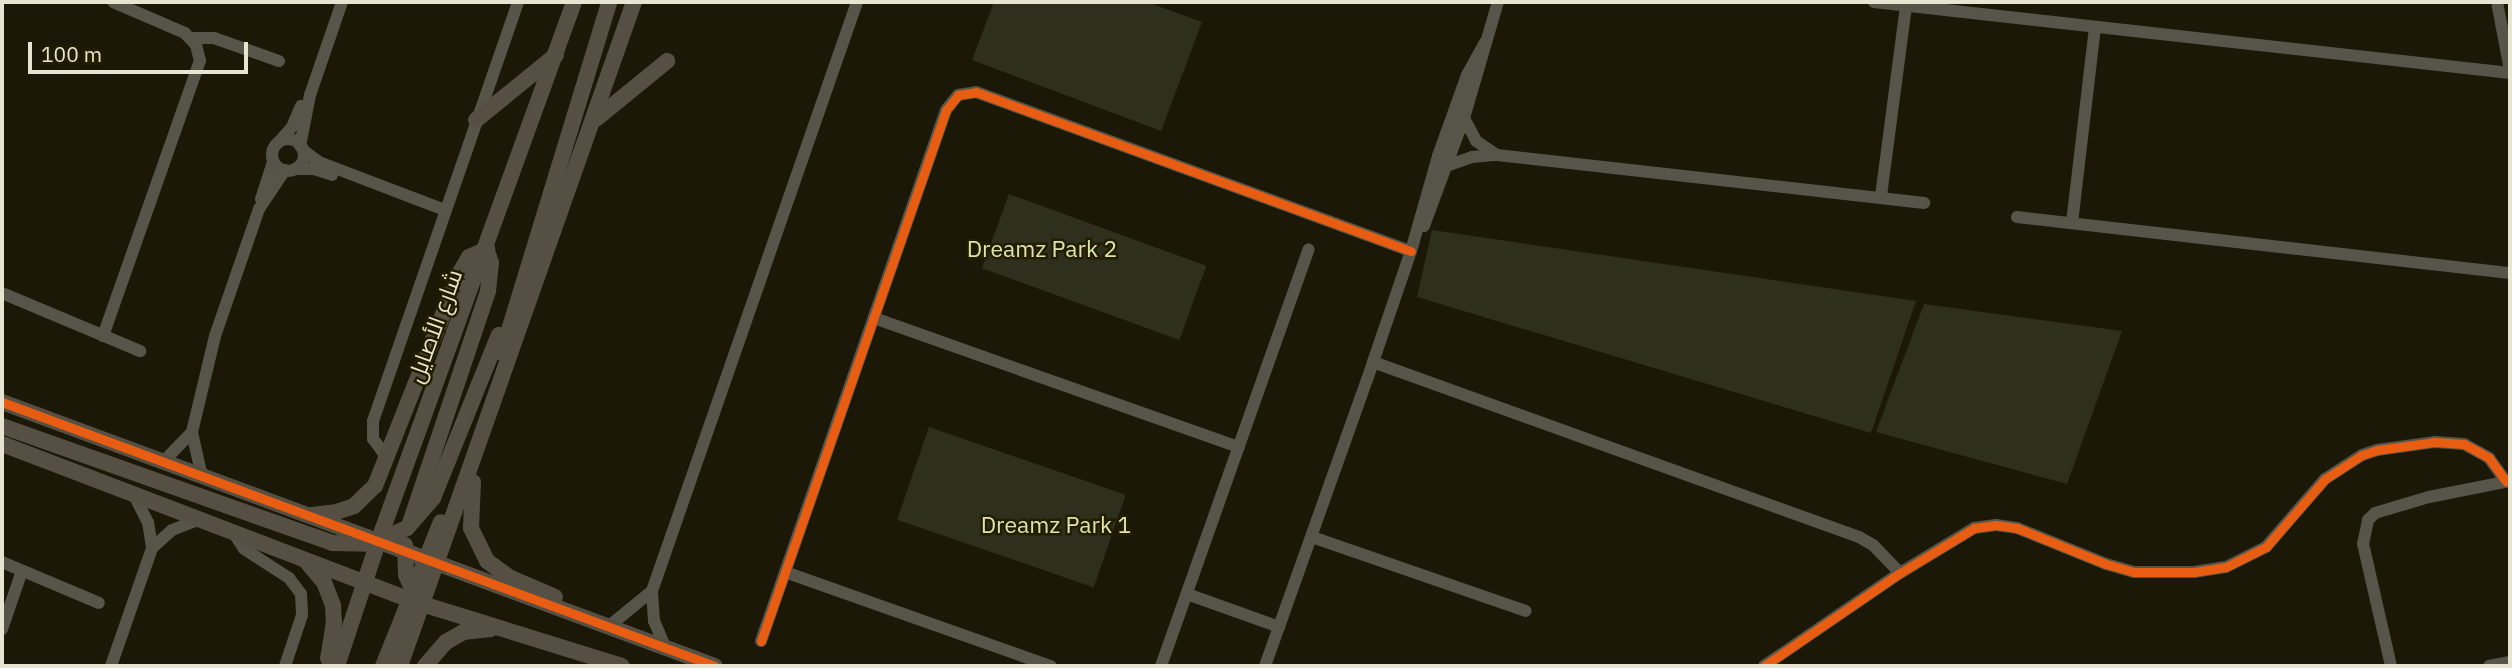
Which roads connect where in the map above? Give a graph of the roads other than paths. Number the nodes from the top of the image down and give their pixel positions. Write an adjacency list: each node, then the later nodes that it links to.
1 (113, 2): 13 (street)
2 (342, 2): 19 (street)
3 (518, 2): 21 (street)
4 (574, 2): 15 (main road, شارع الأصايل)
5 (609, 2): 41 (main road)
6 (634, 2): 22 (main road)
7 (857, 2): 71 (street)
8 (1498, 2): 14 (street)
9 (1874, 2): 11 (street)
10 (2497, 2): 18 (street)
11 (1906, 5): 12 (street); 30 (street)
12 (2095, 27): 18 (street); 35 (street)
13 (191, 38): 16 (street); 43 (street)
14 (1485, 43): 20 (street); 38 (street)
15 (558, 53): 21 (main road); 36 (main road, شارع الأصايل)
16 (279, 61)
17 (667, 61): 22 (main road)
18 (2510, 72)
19 (310, 94): 23 (street); 24 (street)
20 (1464, 118): 25 (street); 27 (street)
21 (476, 120): 33 (street)
22 (594, 120): 52 (main road)
23 (279, 142): 24 (street); 26 (street)
24 (301, 148): 28 (street); 29 (street)
25 (1497, 155): 27 (street); 30 (street)
26 (273, 161): 28 (street); 32 (street)
27 (1449, 165): 38 (street)
28 (290, 170): 29 (street); 32 (street)
29 (377, 184): 33 (street)
30 (1881, 196): 31 (street)
31 (1924, 203)
32 (259, 209): 48 (street)
33 (445, 210): 51 (street)
34 (2017, 217): 35 (street)
35 (2072, 223): 39 (street)
36 (487, 249): 51 (main road); 61 (main road, شارع الأصايل); 63 (main road)
37 (1309, 249): 50 (street)
38 (1410, 251): 42 (street); 45 (street)
39 (2510, 273)
40 (2, 293): 43 (street)
41 (516, 303): 47 (main road); 87 (main road)
42 (874, 318): 50 (street); 68 (street)
43 (103, 336): 44 (street)
44 (140, 351)
45 (1373, 362): 60 (street); 69 (street)
46 (2, 402): 53 (main road)
47 (2, 426)
48 (192, 432): 53 (street); 54 (street)
49 (2, 444): 56 (main road)
50 (1238, 447): 72 (street)
51 (387, 457): 57 (main road)
52 (475, 459): 66 (main road); 77 (main road)
53 (162, 463): 54 (main road)
54 (201, 477): 57 (main road)
55 (2508, 481): 69 (street); 96 (street)
56 (135, 497): 58 (main road); 62 (street)
57 (305, 515): 61 (main road)
58 (198, 520): 59 (main road); 62 (street)
59 (233, 532): 64 (main road); 85 (street)
60 (1312, 537): 75 (street); 76 (street)
61 (378, 542): 63 (main road); 70 (main road, شارع الأصايل)
62 (152, 548): 84 (street)
63 (405, 552): 66 (main road); 74 (main road)
64 (303, 558): 70 (main road); 86 (main road)
65 (2, 562): 67 (street)
66 (437, 564): 74 (main road); 77 (main road)
67 (22, 570): 73 (street); 78 (street)
68 (785, 572): 80 (street); 92 (street)
69 (1900, 573): 95 (street)
70 (365, 581): 74 (main road); 86 (main road, شارع الأصايل)
71 (652, 591): 77 (street); 81 (street)
72 (1186, 594): 76 (street); 93 (street)
73 (99, 603)
74 (422, 604): 79 (main road); 88 (main road)
75 (1525, 611)
76 (1279, 627): 94 (street)
77 (608, 628): 81 (main road)
78 (2, 629)
79 (500, 629): 82 (main road); 89 (main road)
80 (761, 641)
81 (666, 649): 91 (main road)
82 (597, 662): 90 (main road)
83 (2510, 662): 97 (street)
84 (111, 666)
85 (285, 666)
86 (335, 666)
87 (383, 666)
88 (400, 666)
89 (425, 666)
90 (622, 666)
91 (715, 666)
92 (1051, 666)
93 (1161, 666)
94 (1265, 666)
95 (1765, 666)
96 (2390, 666)
97 (2489, 666)

